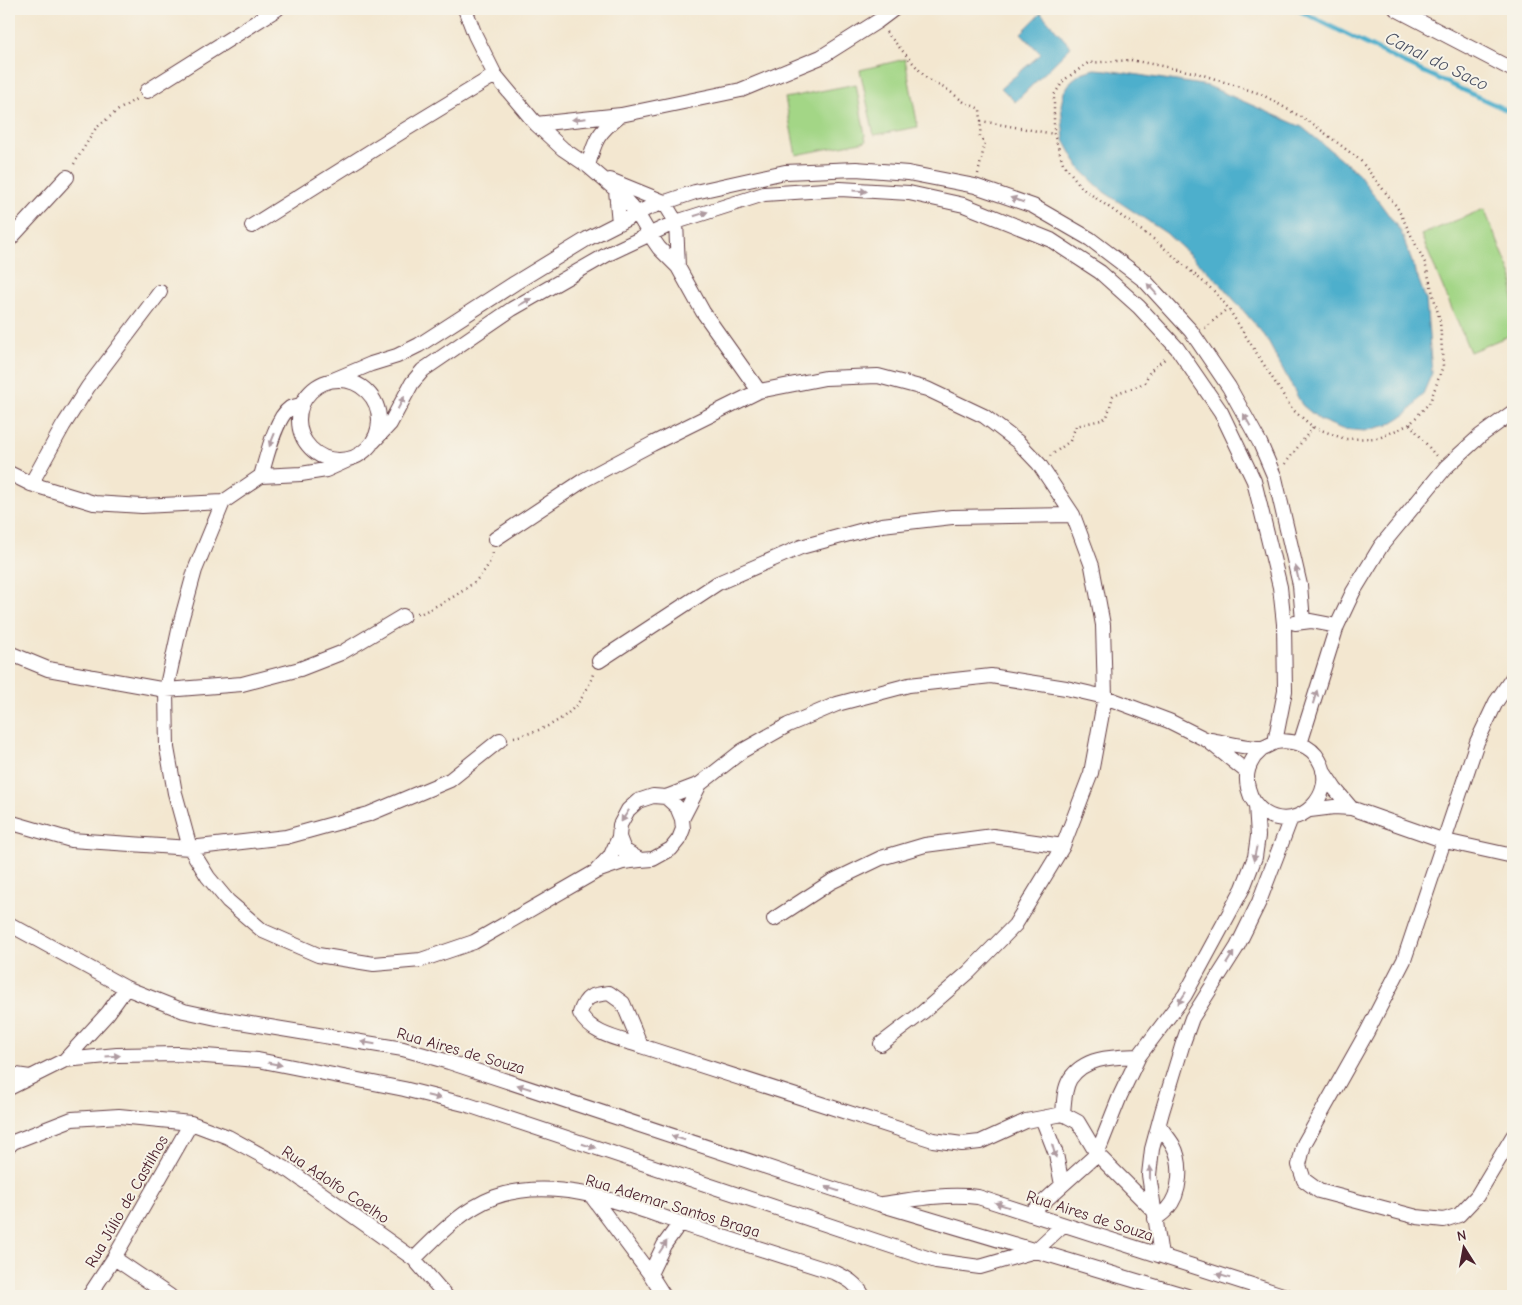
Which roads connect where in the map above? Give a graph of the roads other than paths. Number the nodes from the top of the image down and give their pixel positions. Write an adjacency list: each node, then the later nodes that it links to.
1 (277, 9): 7 (street)
2 (465, 9): 6 (street)
3 (894, 9): 8 (street)
4 (1396, 9): 5 (street)
5 (1513, 70)
6 (495, 75): 9 (street); 18 (street)
7 (148, 91)
8 (621, 115): 9 (street, one-way to 9); 10 (street)
9 (536, 124): 10 (street)
10 (588, 166): 11 (street)
11 (600, 176): 13 (street); 14 (street)
12 (67, 177): 20 (street)
13 (616, 190): 15 (street); 17 (street)
14 (664, 202): 15 (street); 16 (street); 36 (street, one-way to 14)
15 (637, 213): 17 (street); 19 (street)
16 (676, 222): 19 (street); 21 (street); 37 (street, one-way to 37)
17 (619, 223): 23 (street)
18 (252, 226)
19 (650, 235): 21 (street); 27 (street, one-way to 19)
20 (9, 240)
21 (678, 267): 24 (street)
22 (160, 292): 31 (street)
23 (333, 380): 25 (street); 27 (street)
24 (759, 391): 33 (street); 34 (street)
25 (301, 405): 28 (street); 30 (street, one-way to 30)
26 (1513, 412): 38 (street)
27 (373, 442): 28 (street)
28 (352, 458): 30 (street)
29 (9, 473): 31 (street)
30 (261, 476): 32 (street)
31 (31, 484): 32 (street)
32 (223, 502): 42 (street)
33 (1073, 515): 40 (street); 43 (street)
34 (495, 539)
35 (403, 616): 42 (street)
36 (1303, 621): 37 (street); 38 (street)
37 (1284, 624): 47 (street)
38 (1337, 626): 46 (street, one-way to 38)
39 (9, 654): 42 (street)
40 (599, 662)
41 (1513, 677): 59 (street)
42 (166, 690): 61 (street)
43 (1105, 697): 45 (street); 50 (street); 60 (street)
44 (500, 740): 61 (street)
45 (1207, 740): 47 (street); 48 (street)
46 (1300, 744): 47 (street); 49 (street)
47 (1269, 745): 48 (street)
48 (1247, 772): 52 (street)
49 (1324, 772): 53 (street); 54 (street)
50 (700, 784): 51 (street); 56 (street)
51 (666, 797): 56 (street); 58 (street, one-way to 58)
52 (1256, 805): 55 (street); 70 (street, one-way to 70)
53 (1351, 808): 54 (street); 59 (street)
54 (1310, 810): 55 (street)
55 (1291, 818): 78 (street, one-way to 55)
56 (682, 819): 63 (street)
57 (9, 822): 61 (street)
58 (619, 837): 63 (street); 64 (street)
59 (1445, 840): 62 (street); 79 (street)
60 (1063, 846): 65 (street); 68 (street)
61 (190, 848): 64 (street)
62 (1513, 856)
63 (640, 860): 64 (street)
64 (597, 871)
65 (774, 919)
66 (9, 924): 67 (street, Rua Aires de Souza)
67 (126, 988): 71 (street); 84 (street, Rua Aires de Souza, one-way to 67)
68 (881, 1044)
69 (641, 1046): 69 (street); 76 (street)
70 (1139, 1056): 75 (street); 81 (street)
71 (65, 1060): 73 (street); 89 (street, one-way to 89)
72 (9, 1074): 73 (street)
73 (30, 1077): 74 (street)
74 (9, 1088)
75 (1063, 1114): 76 (street); 81 (street)
76 (1042, 1118): 82 (street, one-way to 82)
77 (191, 1123): 80 (street, Rua Adolfo Coelho); 91 (street, Rua Júlio de Castilhos); 92 (street, Rua Adolfo Coelho)
78 (1159, 1125): 86 (street, one-way to 78); 86 (street)
79 (1513, 1136)
80 (9, 1146)
81 (1097, 1154): 82 (street); 86 (street)
82 (1062, 1185): 85 (street)
83 (590, 1194): 87 (street, Rua Ademar Santos Braga); 92 (street, Rua Ademar Santos Braga); 93 (street)
84 (878, 1204): 85 (street, Rua Aires de Souza, one-way to 84); 89 (street, Rua Aires de Souza)
85 (1030, 1214): 88 (street, Rua Aires de Souza)
86 (1154, 1214): 90 (street)
87 (680, 1223): 93 (street, one-way to 87); 98 (street, Rua Ademar Santos Braga)
88 (1063, 1225): 89 (street); 90 (street, Rua Aires de Souza)
89 (1035, 1251): 99 (street, Rua Aires de Souza)
90 (1161, 1256): 100 (street, Rua Aires de Souza, one-way to 90)
91 (114, 1258): 94 (street, Rua Júlio de Castilhos); 95 (street)
92 (414, 1259): 96 (street, Rua Adolfo Coelho)
93 (650, 1274): 97 (street)
94 (90, 1296)
95 (170, 1296)
96 (446, 1296)
97 (664, 1296)
98 (863, 1296)
99 (1187, 1296)
100 (1286, 1296)

